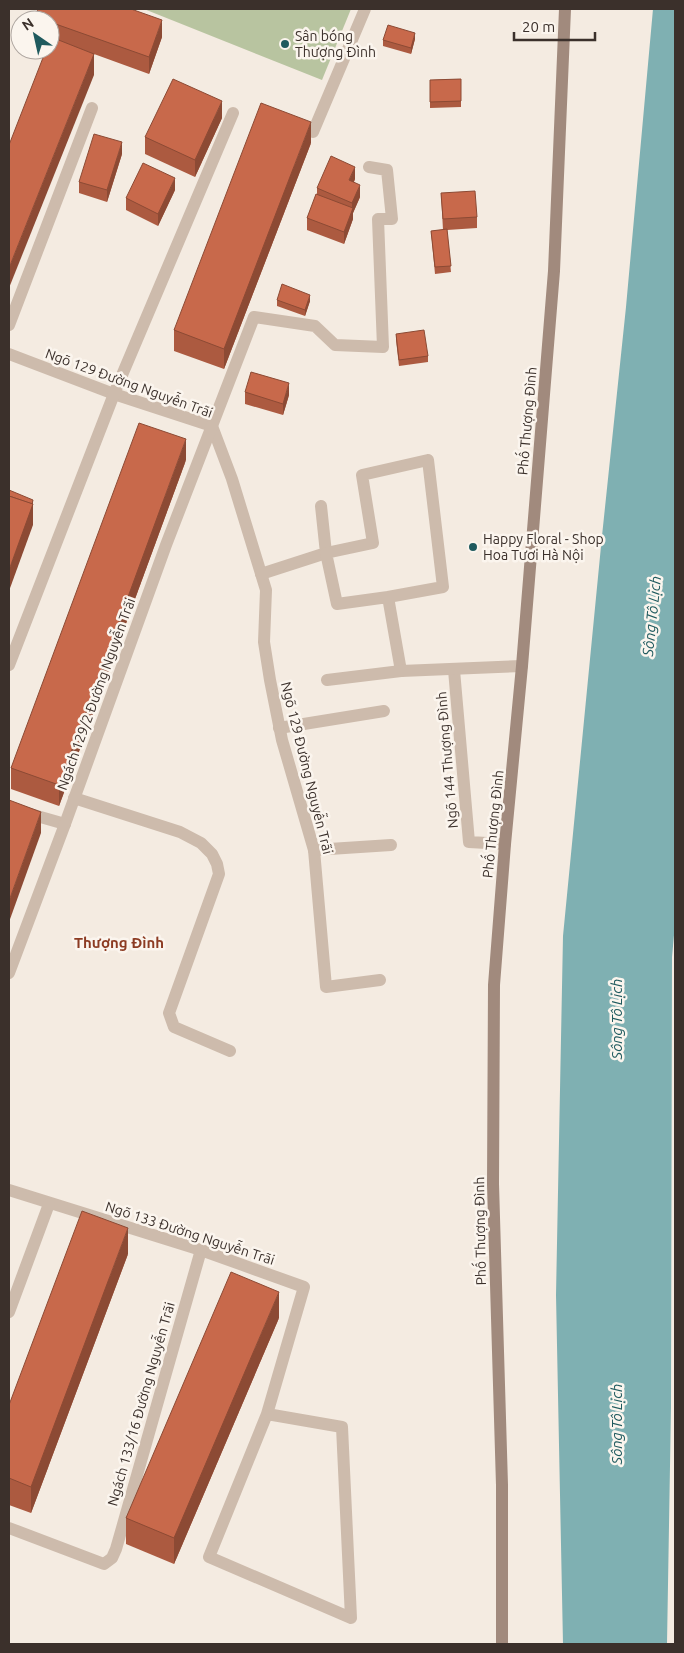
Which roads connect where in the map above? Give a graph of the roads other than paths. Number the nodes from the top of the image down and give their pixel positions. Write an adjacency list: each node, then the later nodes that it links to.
1 (365, 9): 5 (lane)
2 (565, 9): 16 (main road, Phố Thượng Đình)
3 (92, 108): 7 (lane)
4 (233, 114): 9 (lane)
5 (313, 132)
6 (369, 167): 10 (lane, Ngách 129/2 Đường Nguyễn Trãi)
7 (9, 325)
8 (9, 354): 9 (lane, Ngõ 129 Đường Nguyễn Trãi)
9 (114, 394): 10 (lane, Ngõ 129 Đường Nguyễn Trãi); 15 (lane)
10 (212, 426): 13 (lane, Ngõ 129 Đường Nguyễn Trãi); 22 (lane, Ngách 129/2 Đường Nguyễn Trãi)
11 (321, 506): 12 (lane)
12 (326, 553): 13 (lane); 14 (lane); 14 (lane)
13 (262, 574): 21 (lane, Ngõ 129 Đường Nguyễn Trãi)
14 (388, 597): 18 (lane)
15 (9, 665)
16 (522, 666): 17 (lane); 25 (main road, Phố Thượng Đình)
17 (454, 670): 18 (lane); 25 (lane, Ngõ 144 Thượng Đình)
18 (401, 671): 19 (lane)
19 (327, 680)
20 (384, 712): 21 (lane)
21 (280, 728): 27 (lane, Ngõ 129 Đường Nguyễn Trãi)
22 (74, 798): 24 (lane, Ngách 129/2 Đường Nguyễn Trãi); 30 (lane)
23 (9, 808): 24 (lane)
24 (65, 824): 28 (lane, Ngách 129/2 Đường Nguyễn Trãi)
25 (505, 844): 37 (main road, Phố Thượng Đình)
26 (391, 845): 27 (lane)
27 (314, 850): 29 (lane, Ngõ 129 Đường Nguyễn Trãi)
28 (9, 974)
29 (380, 980)
30 (230, 1051)
31 (9, 1190): 32 (lane, Ngõ 133 Đường Nguyễn Trãi)
32 (49, 1204): 33 (lane, Ngõ 133 Đường Nguyễn Trãi); 34 (lane)
33 (200, 1250): 35 (lane, Ngõ 133 Đường Nguyễn Trãi); 36 (lane, Ngách 133/16 Đường Nguyễn Trãi)
34 (9, 1312)
35 (267, 1414): 35 (lane)
36 (9, 1528)
37 (502, 1644)

